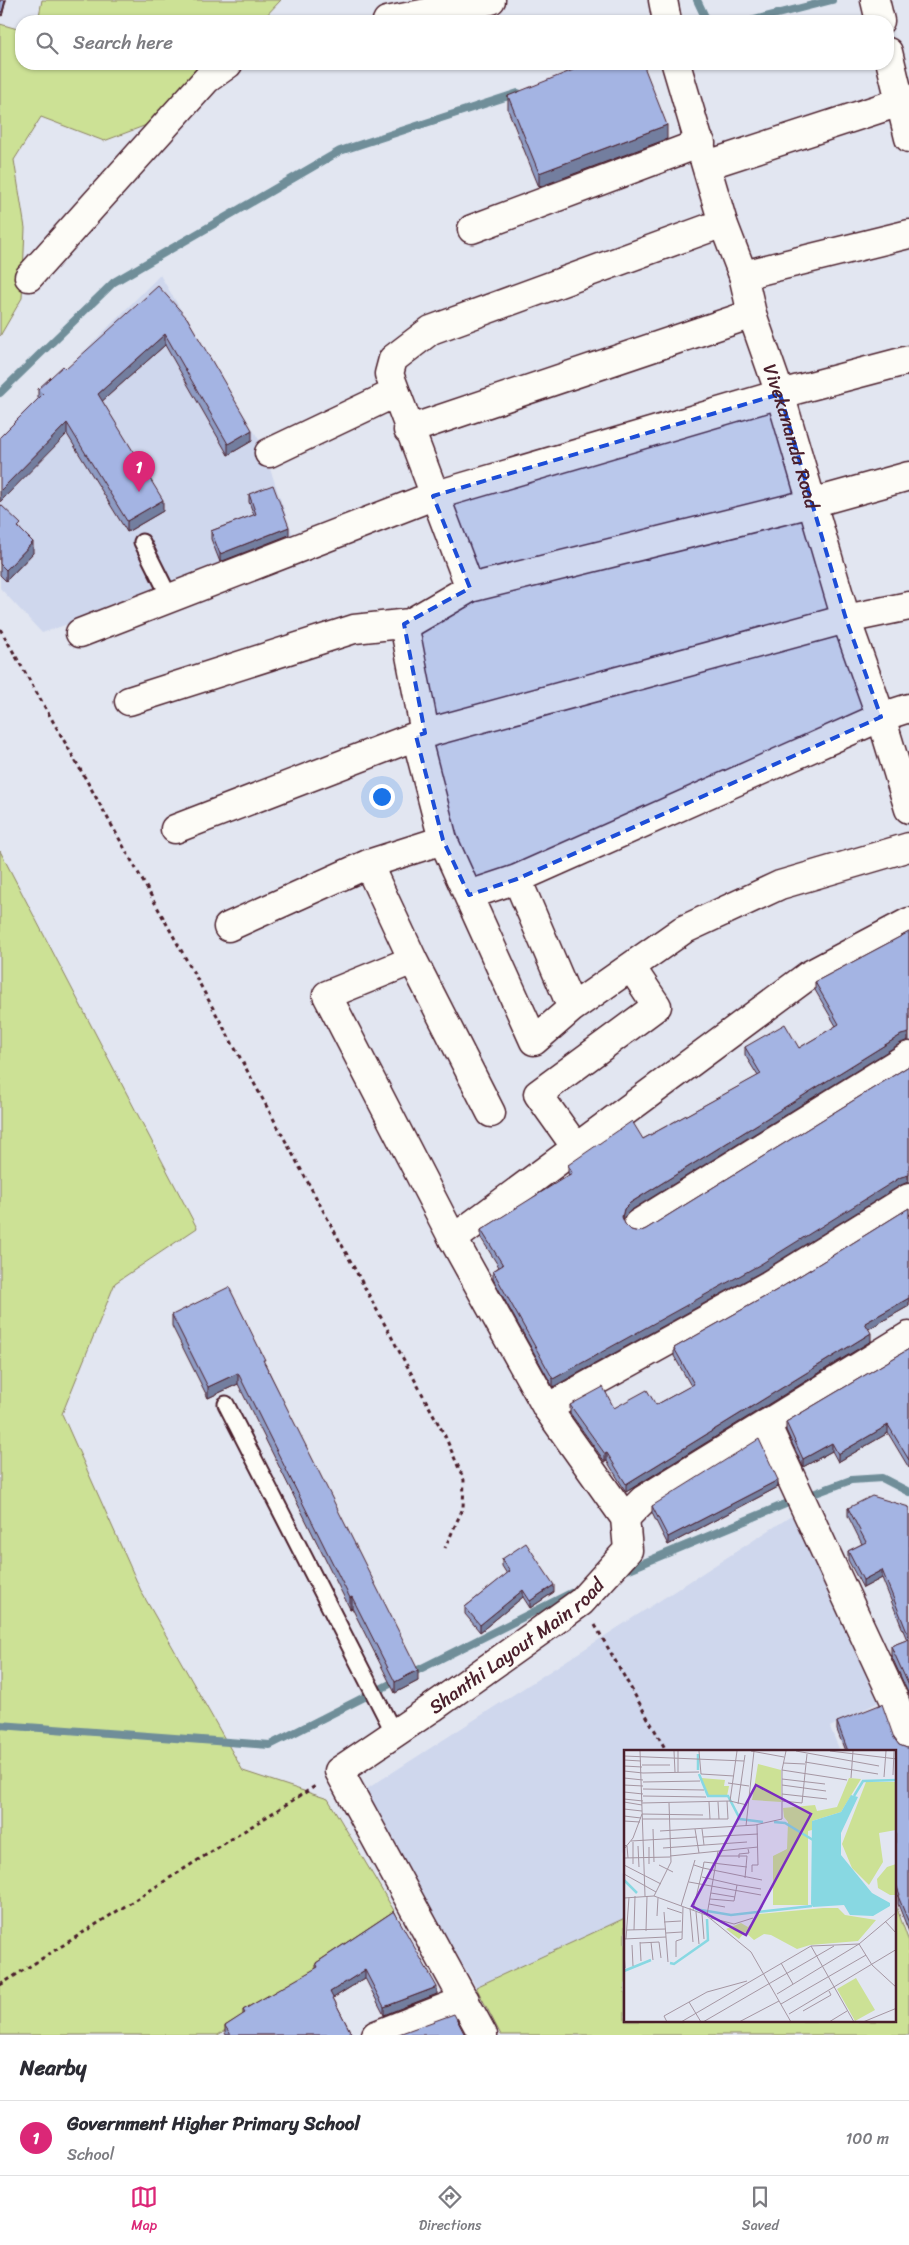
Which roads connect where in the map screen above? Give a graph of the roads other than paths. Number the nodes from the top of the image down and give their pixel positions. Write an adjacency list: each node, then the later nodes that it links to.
1 (491, 0): 4 (street)
2 (663, 0): 5 (street)
3 (875, 0): 6 (street)
4 (416, 15)
5 (666, 15)
6 (879, 15)
7 (220, 70): 17 (street)
8 (679, 70): 12 (street, Vivekananda Road)
9 (892, 70): 10 (street)
10 (900, 102): 11 (street); 12 (street)
11 (909, 138)
12 (704, 154): 13 (street, Vivekananda Road); 14 (street)
13 (723, 223): 16 (street, Vivekananda Road); 20 (street)
14 (472, 229)
15 (909, 234): 16 (street)
16 (743, 275): 18 (street, Vivekananda Road)
17 (29, 277)
18 (752, 314): 21 (street, Vivekananda Road); 22 (street)
19 (909, 360): 21 (street)
20 (395, 393): 22 (street); 23 (street)
21 (780, 394): 25 (street); 26 (street, Vivekananda Road)
22 (408, 430): 25 (street)
23 (269, 453)
24 (909, 476): 26 (street)
25 (433, 496): 28 (street); 29 (street)
26 (812, 503): 28 (street); 31 (street, Vivekananda Road)
27 (142, 542): 29 (lane)
28 (470, 588): 32 (street)
29 (170, 598): 33 (street)
30 (909, 606): 31 (street)
31 (846, 619): 36 (street, Vivekananda Road); 37 (street)
32 (404, 624): 34 (street); 37 (street)
33 (80, 633)
34 (129, 701)
35 (909, 708): 36 (street)
36 (881, 717): 38 (street, Vivekananda Road); 44 (street)
37 (420, 734): 40 (street); 41 (street)
38 (905, 780): 39 (street, Vivekananda Road)
39 (909, 809)
40 (175, 829)
41 (443, 840): 43 (street); 45 (street)
42 (909, 847): 49 (street)
43 (368, 864): 47 (street); 48 (street)
44 (518, 879): 45 (street); 50 (street)
45 (469, 895): 50 (street)
46 (909, 922): 53 (street)
47 (228, 927)
48 (413, 960): 52 (street); 56 (street)
49 (631, 967): 50 (street); 53 (street)
50 (572, 1008)
51 (909, 1056): 55 (street)
52 (491, 1113)
53 (575, 1146): 56 (street)
54 (909, 1198): 59 (street)
55 (638, 1224)
56 (453, 1239): 59 (street)
57 (909, 1336): 60 (street)
58 (226, 1404): 63 (lane)
59 (547, 1408): 61 (street)
60 (766, 1424): 61 (street); 62 (street)
61 (625, 1518): 63 (street, Shanthi Layout Main road)
62 (901, 1696): 64 (street)
63 (394, 1733): 65 (street, Shanthi Layout Main road)
64 (909, 1741)
65 (465, 2000): 66 (street); 67 (street)
66 (376, 2035)
67 (483, 2035)

